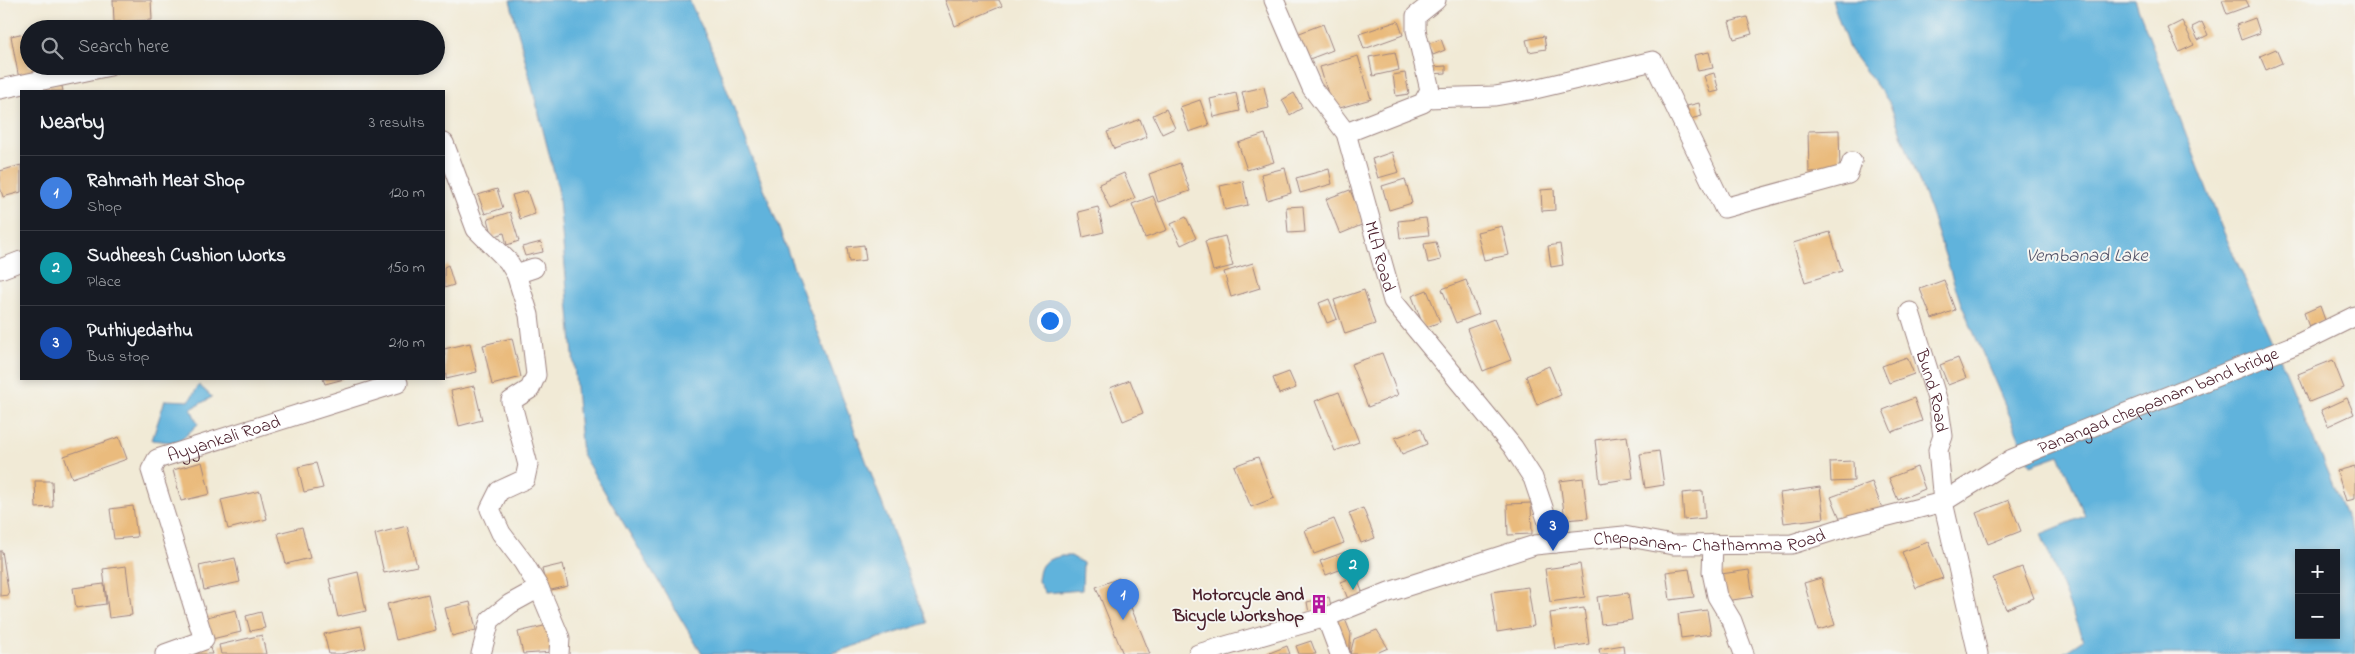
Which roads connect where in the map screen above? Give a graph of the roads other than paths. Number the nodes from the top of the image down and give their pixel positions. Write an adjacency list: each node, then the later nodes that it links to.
1 (1274, 0): 6 (street, MLA Road)
2 (1436, 0): 5 (street)
3 (69, 75): 4 (street)
4 (0, 90)
5 (1426, 98): 6 (street); 8 (street)
6 (1346, 133): 18 (street, MLA Road)
7 (445, 146): 12 (street)
8 (1852, 162)
9 (20, 261): 11 (street)
10 (534, 268): 12 (street)
11 (0, 269)
12 (516, 274): 20 (street)
13 (1910, 312): 17 (street, Bund Road)
14 (2355, 316): 16 (street, Panangad cheppanam band bridge)
15 (398, 383): 22 (street, Ayyankali Road)
16 (2012, 459): 17 (street, Cheppanam- Chathamma Road)
17 (1943, 502): 19 (street, Cheppanam- Chathamma Road); 28 (street, Bund Road)
18 (1554, 543): 19 (street, Cheppanam- Chathamma Road); 21 (street, Cheppanam- Chathamma Road)
19 (1713, 544): 27 (street)
20 (538, 588): 23 (street); 24 (street)
21 (1326, 617): 25 (street, Cheppanam- Chathamma Road); 26 (street)
22 (165, 654)
23 (481, 654)
24 (559, 654)
25 (1198, 654)
26 (1340, 654)
27 (1744, 654)
28 (1978, 654)

